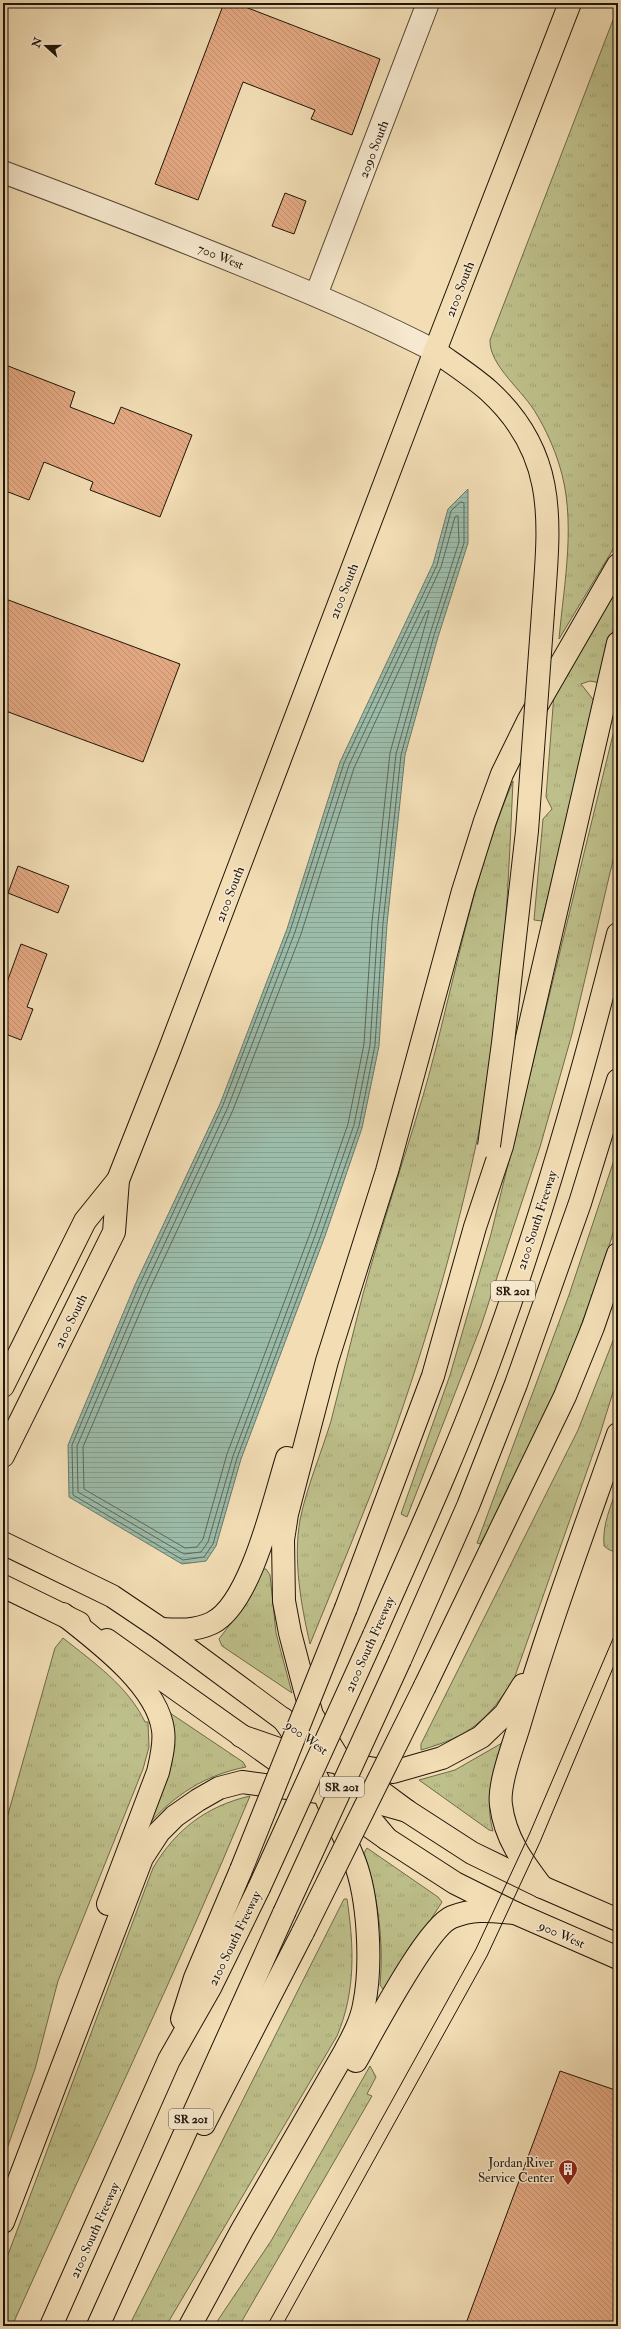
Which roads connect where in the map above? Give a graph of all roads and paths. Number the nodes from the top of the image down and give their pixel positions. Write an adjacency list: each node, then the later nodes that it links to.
1 (428, 3): 4 (street, 2090 South)
2 (570, 3): 5 (main road, 2100 South)
3 (3, 172): 4 (street, 700 West)
4 (316, 295): 5 (street, 700 West)
5 (435, 351): 10 (main road, bridge); 11 (main road, 2100 South)
6 (618, 565): 13 (main road)
7 (618, 643): 10 (main road)
8 (618, 934): 35 (main road, 2100 South Freeway / SR 201, bridge)
9 (618, 1080): 38 (main road, SR 201, bridge)
10 (495, 1146): 35 (main road, bridge)
11 (118, 1180): 14 (main road, 2100 South); 16 (main road, 2100 South)
12 (618, 1254): 38 (main road, bridge)
13 (327, 1361): 20 (main road); 25 (main road)
14 (3, 1386)
15 (618, 1434): 21 (main road)
16 (3, 1456)
17 (3, 1543): 20 (main road, 900 West)
18 (3, 1586): 19 (main road, 900 West)
19 (63, 1614): 23 (main road, 900 West); 34 (main road)
20 (161, 1629): 22 (main road, 900 West)
21 (540, 1656): 25 (main road); 30 (main road)
22 (283, 1719): 24 (main road); 25 (main road, 900 West)
23 (241, 1736): 24 (main road); 26 (main road, 900 West)
24 (308, 1757): 25 (main road); 26 (main road)
25 (341, 1762): 27 (main road); 28 (main road, 900 West)
26 (324, 1793): 27 (main road); 29 (main road, 900 West); 34 (main road); 39 (main road)
27 (357, 1797): 28 (main road); 29 (main road)
28 (407, 1811): 30 (main road, 900 West)
29 (387, 1840): 31 (main road, 900 West)
30 (542, 1887): 32 (main road, 900 West)
31 (515, 1913): 33 (main road, 900 West); 40 (main road)
32 (618, 1920)
33 (618, 1958)
34 (80, 2018): 36 (main road)
35 (169, 2060): 37 (main road, 2100 South Freeway / SR 201)
36 (3, 2222)
37 (51, 2326)
38 (99, 2326)
39 (190, 2326)
40 (197, 2326)

